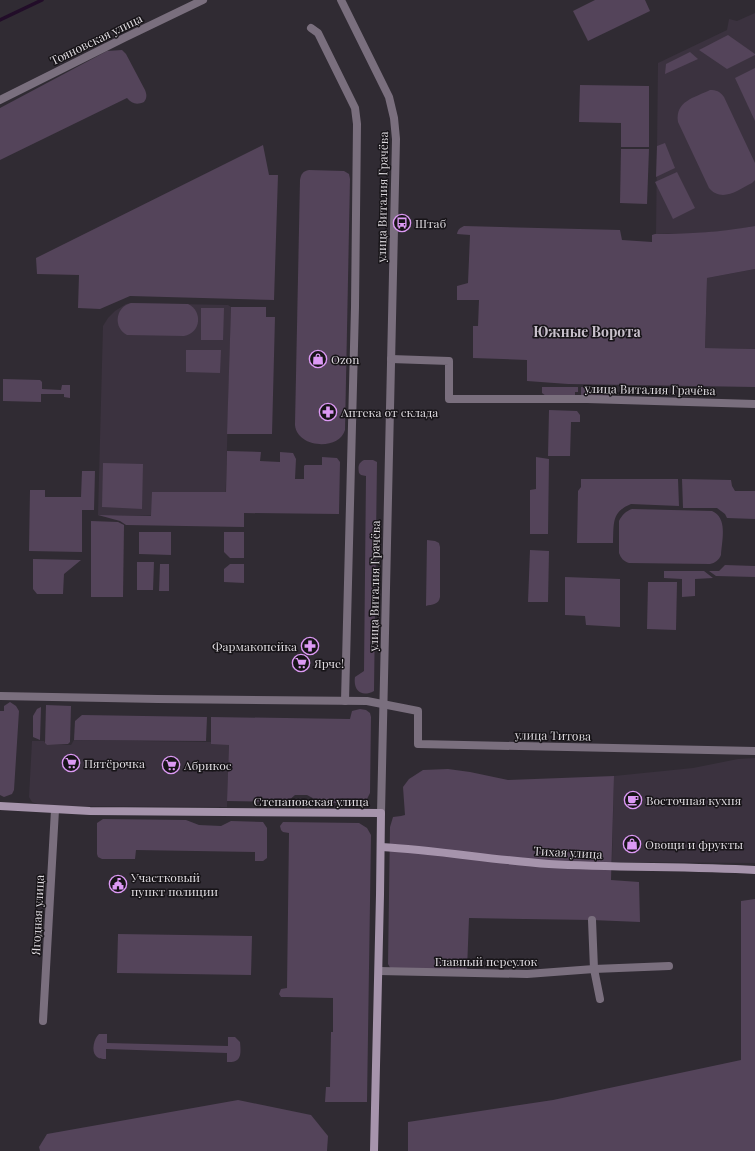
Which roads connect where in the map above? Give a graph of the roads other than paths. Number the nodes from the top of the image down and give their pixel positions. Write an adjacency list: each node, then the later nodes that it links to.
1 (203, 0): 4 (street, Тояновская улица)
2 (341, 0): 5 (street, улица Виталия Грачёва)
3 (311, 28): 8 (street)
4 (0, 100)
5 (391, 359): 6 (street, улица Виталия Грачёва); 9 (street, улица Виталия Грачёва)
6 (755, 404)
7 (0, 696): 8 (street)
8 (345, 701): 9 (street)
9 (383, 705): 10 (street, улица Титова); 13 (street, улица Виталия Грачёва)
10 (755, 751)
11 (0, 806): 12 (street, Степановская улица)
12 (55, 810): 13 (street, Степановская улица); 21 (street, Ягодная улица)
13 (381, 813): 14 (street, Степановская улица)
14 (381, 847): 15 (street, Тихая улица); 19 (street, Степановская улица)
15 (755, 870)
16 (592, 920): 18 (street)
17 (669, 966): 18 (street, Главный переулок)
18 (594, 969): 19 (street, Главный переулок); 20 (street)
19 (379, 971): 22 (street, Степановская улица)
20 (600, 999)
21 (43, 1021)
22 (374, 1151)

